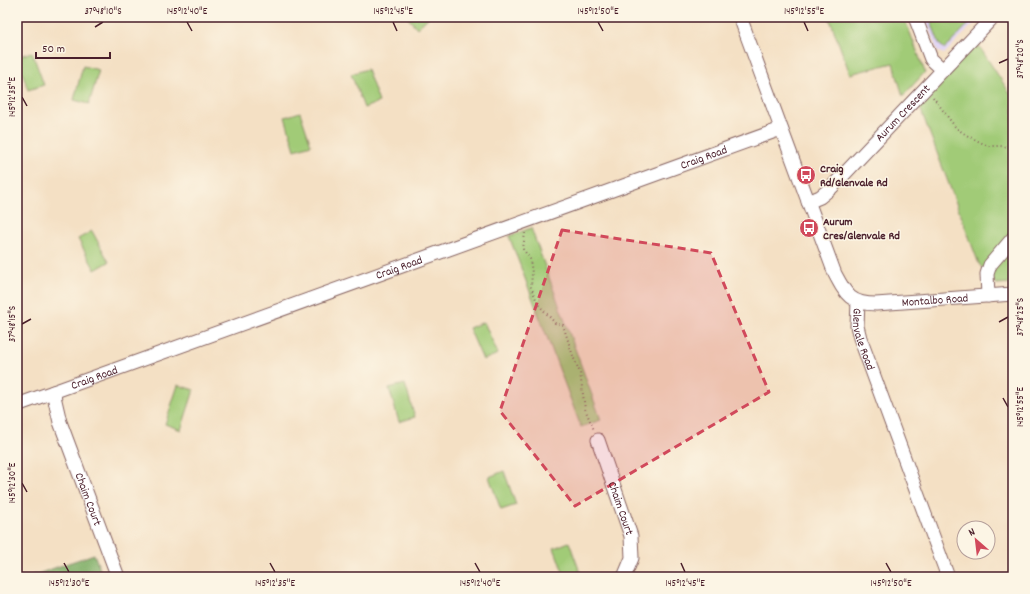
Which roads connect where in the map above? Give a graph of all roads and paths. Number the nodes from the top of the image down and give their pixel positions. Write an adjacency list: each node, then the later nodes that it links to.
1 (740, 17): 6 (street, Glenvale Road)
2 (915, 17): 4 (street)
3 (993, 17): 4 (street, Aurum Crescent)
4 (943, 70): 5 (street, Aurum Crescent)
5 (926, 88): 7 (path); 8 (street, Aurum Crescent)
6 (781, 129): 8 (street, Glenvale Road); 9 (street, Craig Road)
7 (1013, 148)
8 (808, 202): 13 (street, Glenvale Road)
9 (526, 222): 14 (street, Craig Road); 16 (path)
10 (1013, 238): 12 (street)
11 (1013, 294): 12 (street, Montalbo Road)
12 (988, 296): 13 (street, Montalbo Road)
13 (858, 302): 19 (street, Glenvale Road)
14 (50, 394): 15 (street, Craig Road); 17 (street, Chaim Court)
15 (19, 401)
16 (598, 440): 18 (street, Chaim Court)
17 (118, 577)
18 (624, 577)
19 (948, 577)

